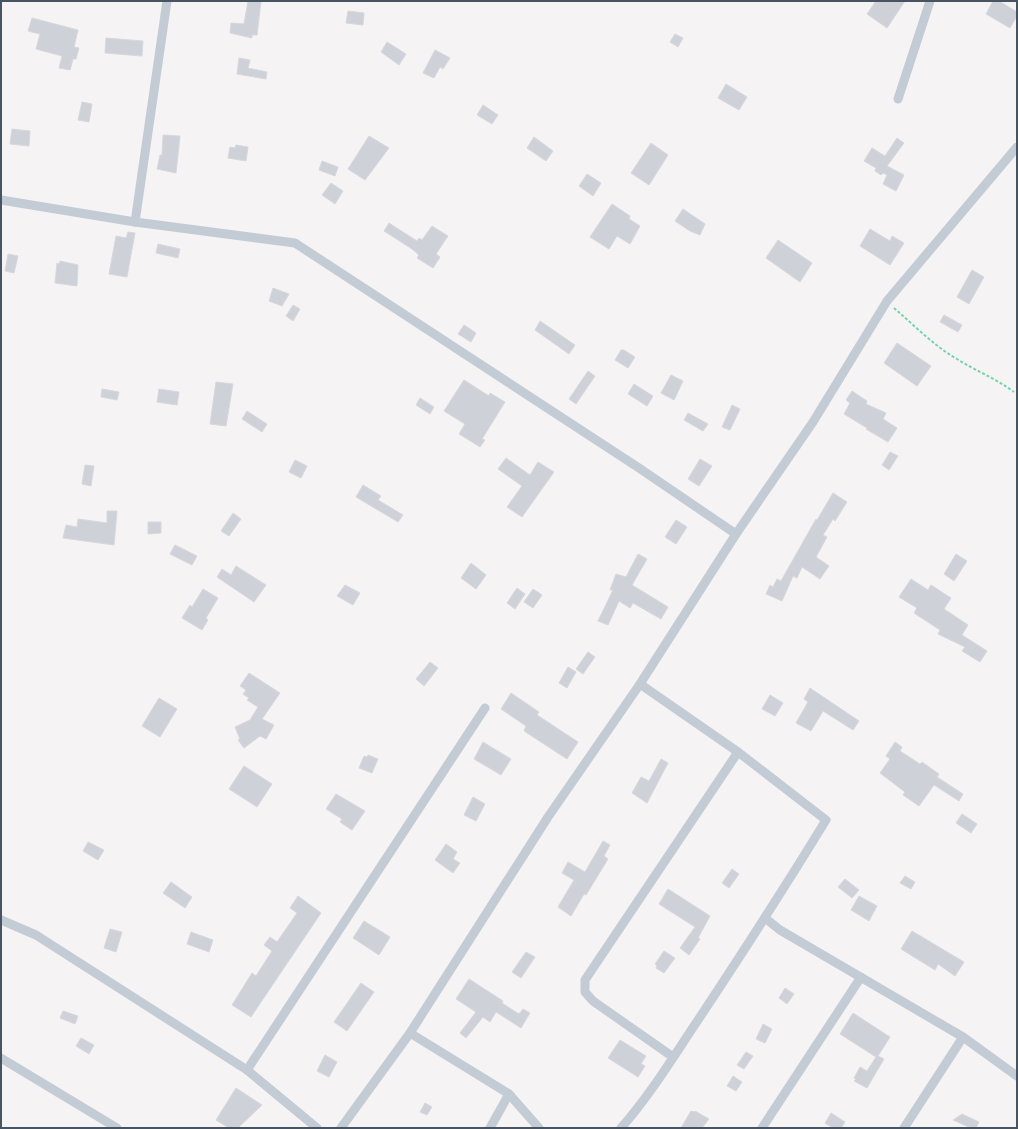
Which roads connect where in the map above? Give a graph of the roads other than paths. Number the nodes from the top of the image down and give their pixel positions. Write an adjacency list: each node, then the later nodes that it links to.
1 (167, 1): 6 (street)
2 (930, 1): 3 (street)
3 (898, 99)
4 (1017, 147): 7 (street)
5 (1, 200): 6 (street)
6 (135, 222): 7 (street)
7 (736, 534): 8 (street)
8 (640, 684): 10 (street); 14 (street)
9 (486, 708): 18 (street)
10 (738, 752): 11 (street); 16 (street)
11 (765, 918): 13 (street); 16 (street)
12 (1, 920): 18 (street)
13 (860, 977): 15 (street); 27 (street)
14 (410, 1033): 20 (street); 23 (street)
15 (962, 1037): 19 (street); 28 (street)
16 (673, 1057): 26 (street)
17 (1, 1058): 21 (street)
18 (246, 1070): 22 (street)
19 (1017, 1076)
20 (509, 1094): 24 (street); 25 (street)
21 (117, 1128)
22 (318, 1128)
23 (341, 1128)
24 (490, 1128)
25 (540, 1128)
26 (621, 1128)
27 (762, 1128)
28 (904, 1128)

